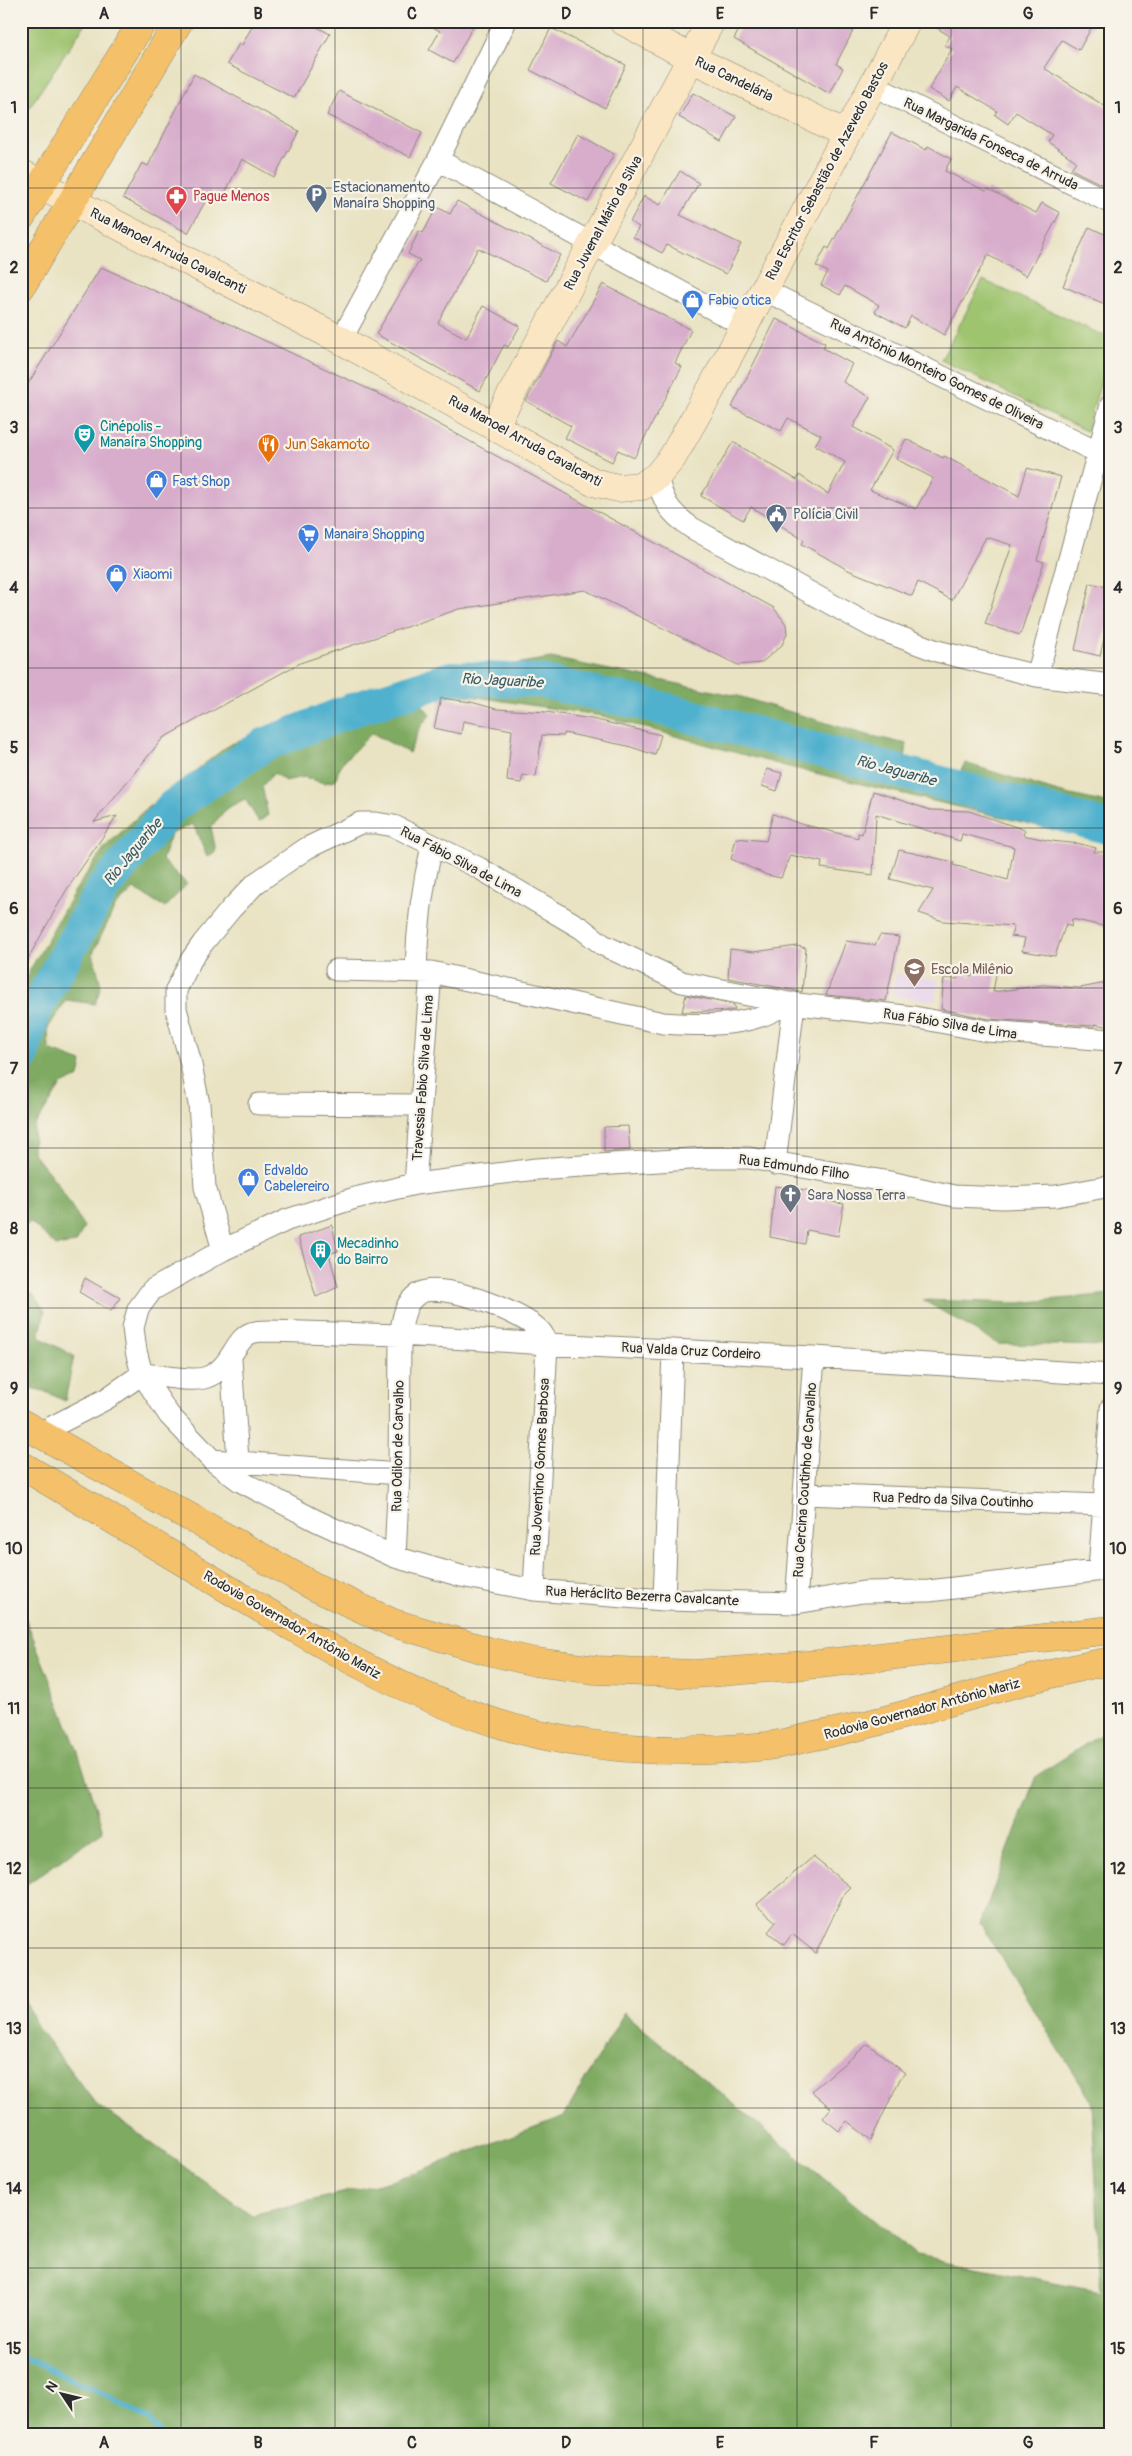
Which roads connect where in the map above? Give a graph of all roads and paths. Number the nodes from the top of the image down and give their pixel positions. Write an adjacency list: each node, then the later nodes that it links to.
1 (143, 21): 11 (main road)
2 (179, 21): 12 (main road)
3 (506, 21): 10 (street)
4 (623, 21): 7 (main road, Rua Candelária)
5 (711, 21): 7 (main road, Rua Juvenal Mário da Silva)
6 (907, 21): 8 (main road, Rua Escritor Sebastião de Azevedo Bastos)
7 (691, 58): 9 (main road, Rua Candelária); 15 (main road, Rua Juvenal Mário da Silva)
8 (872, 85): 9 (main road, Rua Escritor Sebastião de Azevedo Bastos); 13 (street, Rua Margarida Fonseca de Arruda)
9 (846, 134): 17 (main road, Rua Escritor Sebastião de Azevedo Bastos)
10 (438, 160): 15 (street); 19 (street)
11 (31, 179): 12 (main road, Rua Manoel Arruda Cavalcanti); 14 (main road)
12 (71, 201): 16 (main road); 19 (main road, Rua Manoel Arruda Cavalcanti)
13 (1111, 203)
14 (21, 217)
15 (592, 243): 18 (street); 21 (main road, Rua Juvenal Mário da Silva)
16 (21, 287)
17 (764, 290): 18 (main road, Rua Escritor Sebastião de Azevedo Bastos); 22 (street, Rua Antônio Monteiro Gomes de Oliveira)
18 (744, 326): 23 (main road, Rua Escritor Sebastião de Azevedo Bastos)
19 (341, 340): 21 (main road, Rua Manoel Arruda Cavalcanti)
20 (1111, 404): 22 (street)
21 (495, 425): 23 (main road, Rua Manoel Arruda Cavalcanti)
22 (1104, 453): 24 (street)
23 (657, 476): 24 (street)
24 (1037, 676): 25 (street)
25 (1111, 685)
26 (432, 846): 28 (street, Travessia Fabio Silva de Lima); 29 (street, Rua Fábio Silva de Lima); 36 (street, Rua Fábio Silva de Lima)
27 (336, 970): 28 (street)
28 (423, 971): 29 (street); 32 (street, Travessia Fabio Silva de Lima)
29 (792, 1003): 30 (street, Rua Fábio Silva de Lima); 33 (street)
30 (1111, 1040)
31 (259, 1104): 32 (street)
32 (421, 1105): 34 (street, Travessia Fabio Silva de Lima)
33 (775, 1164): 34 (street, Rua Edmundo Filho); 35 (street, Rua Edmundo Filho)
34 (415, 1184): 36 (street, Rua Edmundo Filho)
35 (1111, 1186)
36 (223, 1250): 42 (street, Rua Edmundo Filho)
37 (400, 1335): 38 (street, Rua Valda Cruz Cordeiro); 38 (street, Rua Odilon de Carvalho); 41 (street, Rua Valda Cruz Cordeiro); 49 (street, Rua Odilon de Carvalho)
38 (547, 1344): 39 (street, Rua Valda Cruz Cordeiro); 54 (street, Rua Joventino Gomes Barbosa)
39 (673, 1351): 40 (street, Rua Valda Cruz Cordeiro); 55 (street)
40 (814, 1356): 43 (street, Rua Valda Cruz Cordeiro); 50 (street, Rua Cercina Coutinho de Carvalho)
41 (231, 1360): 42 (street); 47 (street)
42 (142, 1374): 45 (street); 46 (street, Rua Heráclito Bezerra Cavalcante)
43 (1111, 1376)
44 (1111, 1408): 51 (street)
45 (30, 1428): 57 (main road)
46 (212, 1460): 47 (street); 52 (street, Rua Heráclito Bezerra Cavalcante)
47 (238, 1460): 49 (street)
48 (21, 1465): 58 (main road, Rodovia Governador Antônio Mariz)
49 (399, 1474): 52 (street, Rua Odilon de Carvalho)
50 (804, 1494): 51 (street, Rua Pedro da Silva Coutinho); 56 (street, Rua Cercina Coutinho de Carvalho)
51 (1103, 1505): 53 (street)
52 (395, 1556): 54 (street, Rua Heráclito Bezerra Cavalcante)
53 (1105, 1570): 56 (street, Rua Heráclito Bezerra Cavalcante)
54 (534, 1590): 55 (street, Rua Heráclito Bezerra Cavalcante)
55 (664, 1600): 56 (street, Rua Heráclito Bezerra Cavalcante)
56 (796, 1603)
57 (1111, 1630)
58 (1107, 1662)

